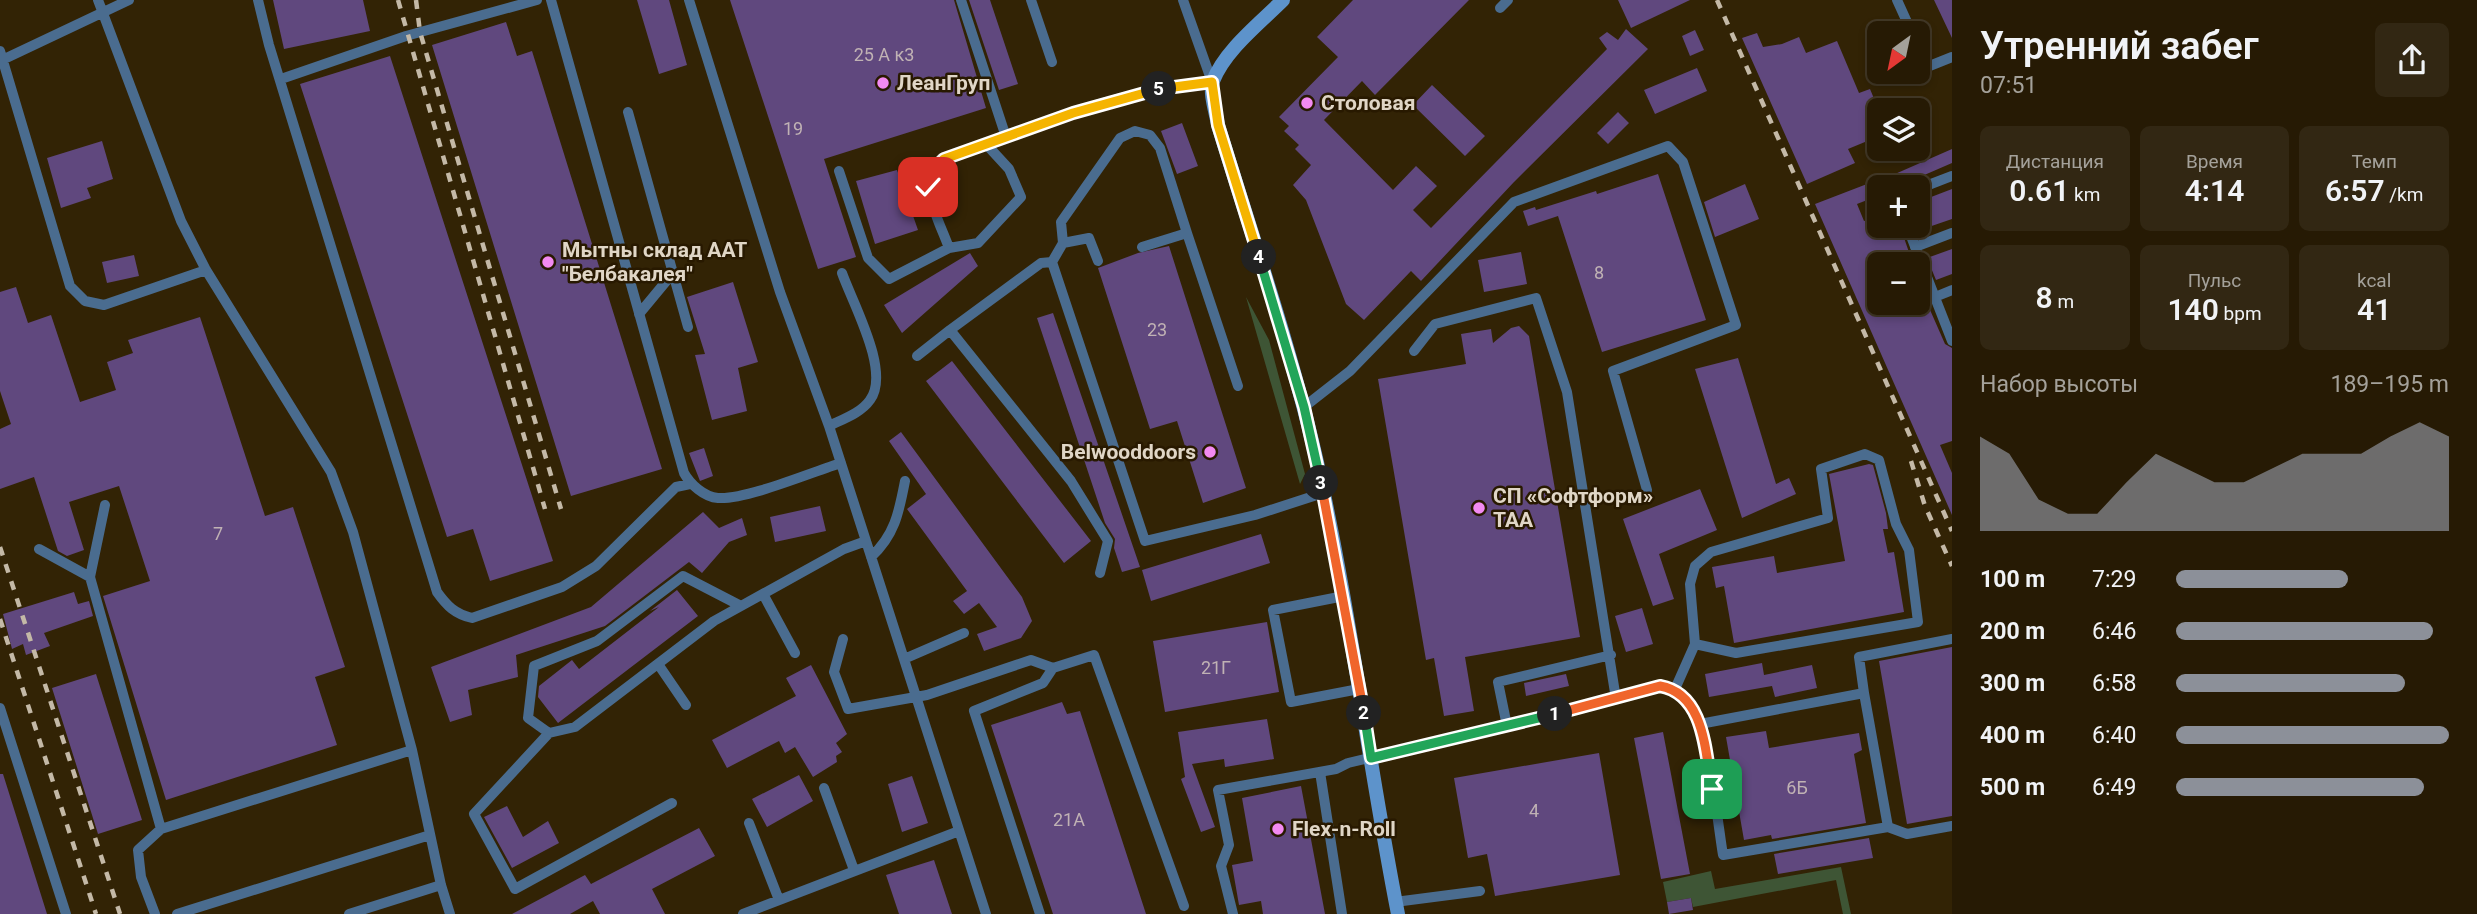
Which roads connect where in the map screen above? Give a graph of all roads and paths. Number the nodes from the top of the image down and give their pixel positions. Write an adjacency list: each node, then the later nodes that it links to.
1 (98, 0): 12 (lane)
2 (129, 0): 12 (lane)
3 (258, 0): 18 (lane)
4 (537, 0): 18 (lane)
5 (551, 0): 40 (lane)
6 (689, 0): 48 (lane)
7 (961, 0): 21 (lane)
8 (1031, 0): 16 (lane)
9 (1183, 0): 19 (lane)
10 (1283, 0): 19 (main road)
11 (1897, 0): 13 (lane)
12 (102, 12): 15 (lane); 35 (lane)
13 (1907, 21)
14 (1952, 57): 17 (lane)
15 (1, 58): 35 (lane)
16 (1052, 62)
17 (1930, 66)
18 (281, 79): 51 (lane)
19 (1212, 82): 21 (lane); 47 (main road)
20 (628, 112): 36 (lane)
21 (1006, 137): 22 (lane)
22 (986, 144): 32 (lane); 32 (lane)
23 (839, 170): 32 (lane)
24 (1952, 176): 25 (lane)
25 (1930, 184)
26 (1187, 233): 29 (lane); 30 (lane); 46 (lane)
27 (1952, 233): 31 (lane)
28 (1912, 238): 31 (lane)
29 (1063, 243): 33 (lane); 34 (lane)
30 (1142, 247)
31 (1915, 247): 39 (lane)
32 (949, 248)
33 (1098, 261)
34 (1052, 262): 42 (lane); 53 (lane)
35 (206, 270): 82 (lane)
36 (673, 273): 40 (lane); 41 (lane)
37 (842, 273): 48 (lane)
38 (1952, 290): 39 (lane)
39 (1935, 297): 43 (lane)
40 (639, 314): 51 (lane)
41 (688, 327)
42 (950, 330): 45 (lane); 58 (lane)
43 (1952, 341)
44 (1414, 351): 68 (lane)
45 (917, 356)
46 (1238, 386)
47 (1304, 407): 52 (lane); 53 (main road)
48 (829, 426): 49 (lane)
49 (841, 463): 51 (lane); 55 (lane)
50 (905, 481): 57 (lane)
51 (690, 484)
52 (1647, 490)
53 (1323, 493): 61 (main road)
54 (105, 505): 59 (lane)
55 (866, 541): 57 (lane); 60 (lane)
56 (39, 550): 59 (lane)
57 (871, 556): 69 (lane)
58 (1100, 573)
59 (90, 577): 90 (lane)
60 (763, 594): 62 (lane); 67 (lane)
61 (1344, 596): 72 (main road); 72 (lane)
62 (741, 606): 70 (lane); 81 (lane)
63 (964, 633): 69 (lane)
64 (843, 639): 75 (lane)
65 (1952, 639): 74 (lane)
66 (1696, 644): 66 (lane); 73 (lane)
67 (795, 653)
68 (1611, 655): 76 (lane); 80 (lane)
69 (904, 659): 75 (lane)
70 (658, 664): 77 (lane); 81 (lane)
71 (1054, 668): 75 (lane); 97 (lane); 106 (lane)
72 (1359, 689): 83 (main road)
73 (1675, 689): 76 (lane); 79 (lane)
74 (1864, 693): 79 (lane); 89 (lane)
75 (916, 697): 91 (lane)
76 (1616, 699): 80 (lane)
77 (686, 705)
78 (0, 708): 99 (lane)
79 (1700, 723): 89 (lane)
80 (1507, 726): 83 (lane)
81 (549, 733): 86 (lane)
82 (412, 750): 90 (lane); 92 (lane)
83 (1371, 758): 84 (lane); 98 (main road)
84 (1320, 772): 107 (lane); 108 (lane)
85 (824, 788): 93 (lane)
86 (672, 803)
87 (749, 823): 96 (lane)
88 (1952, 826): 89 (lane)
89 (1888, 827)
90 (161, 829): 100 (lane)
91 (959, 831): 93 (lane); 105 (lane)
92 (430, 835): 94 (lane); 101 (lane)
93 (854, 870): 96 (lane)
94 (441, 885): 102 (lane); 103 (lane)
95 (1480, 891): 98 (lane)
96 (779, 900): 104 (lane)
97 (1184, 906)
98 (1396, 908)
99 (66, 914)
100 (155, 914)
101 (177, 914)
102 (349, 914)
103 (450, 914)
104 (743, 914)
105 (986, 914)
106 (1040, 914)
107 (1233, 914)
108 (1342, 914)

